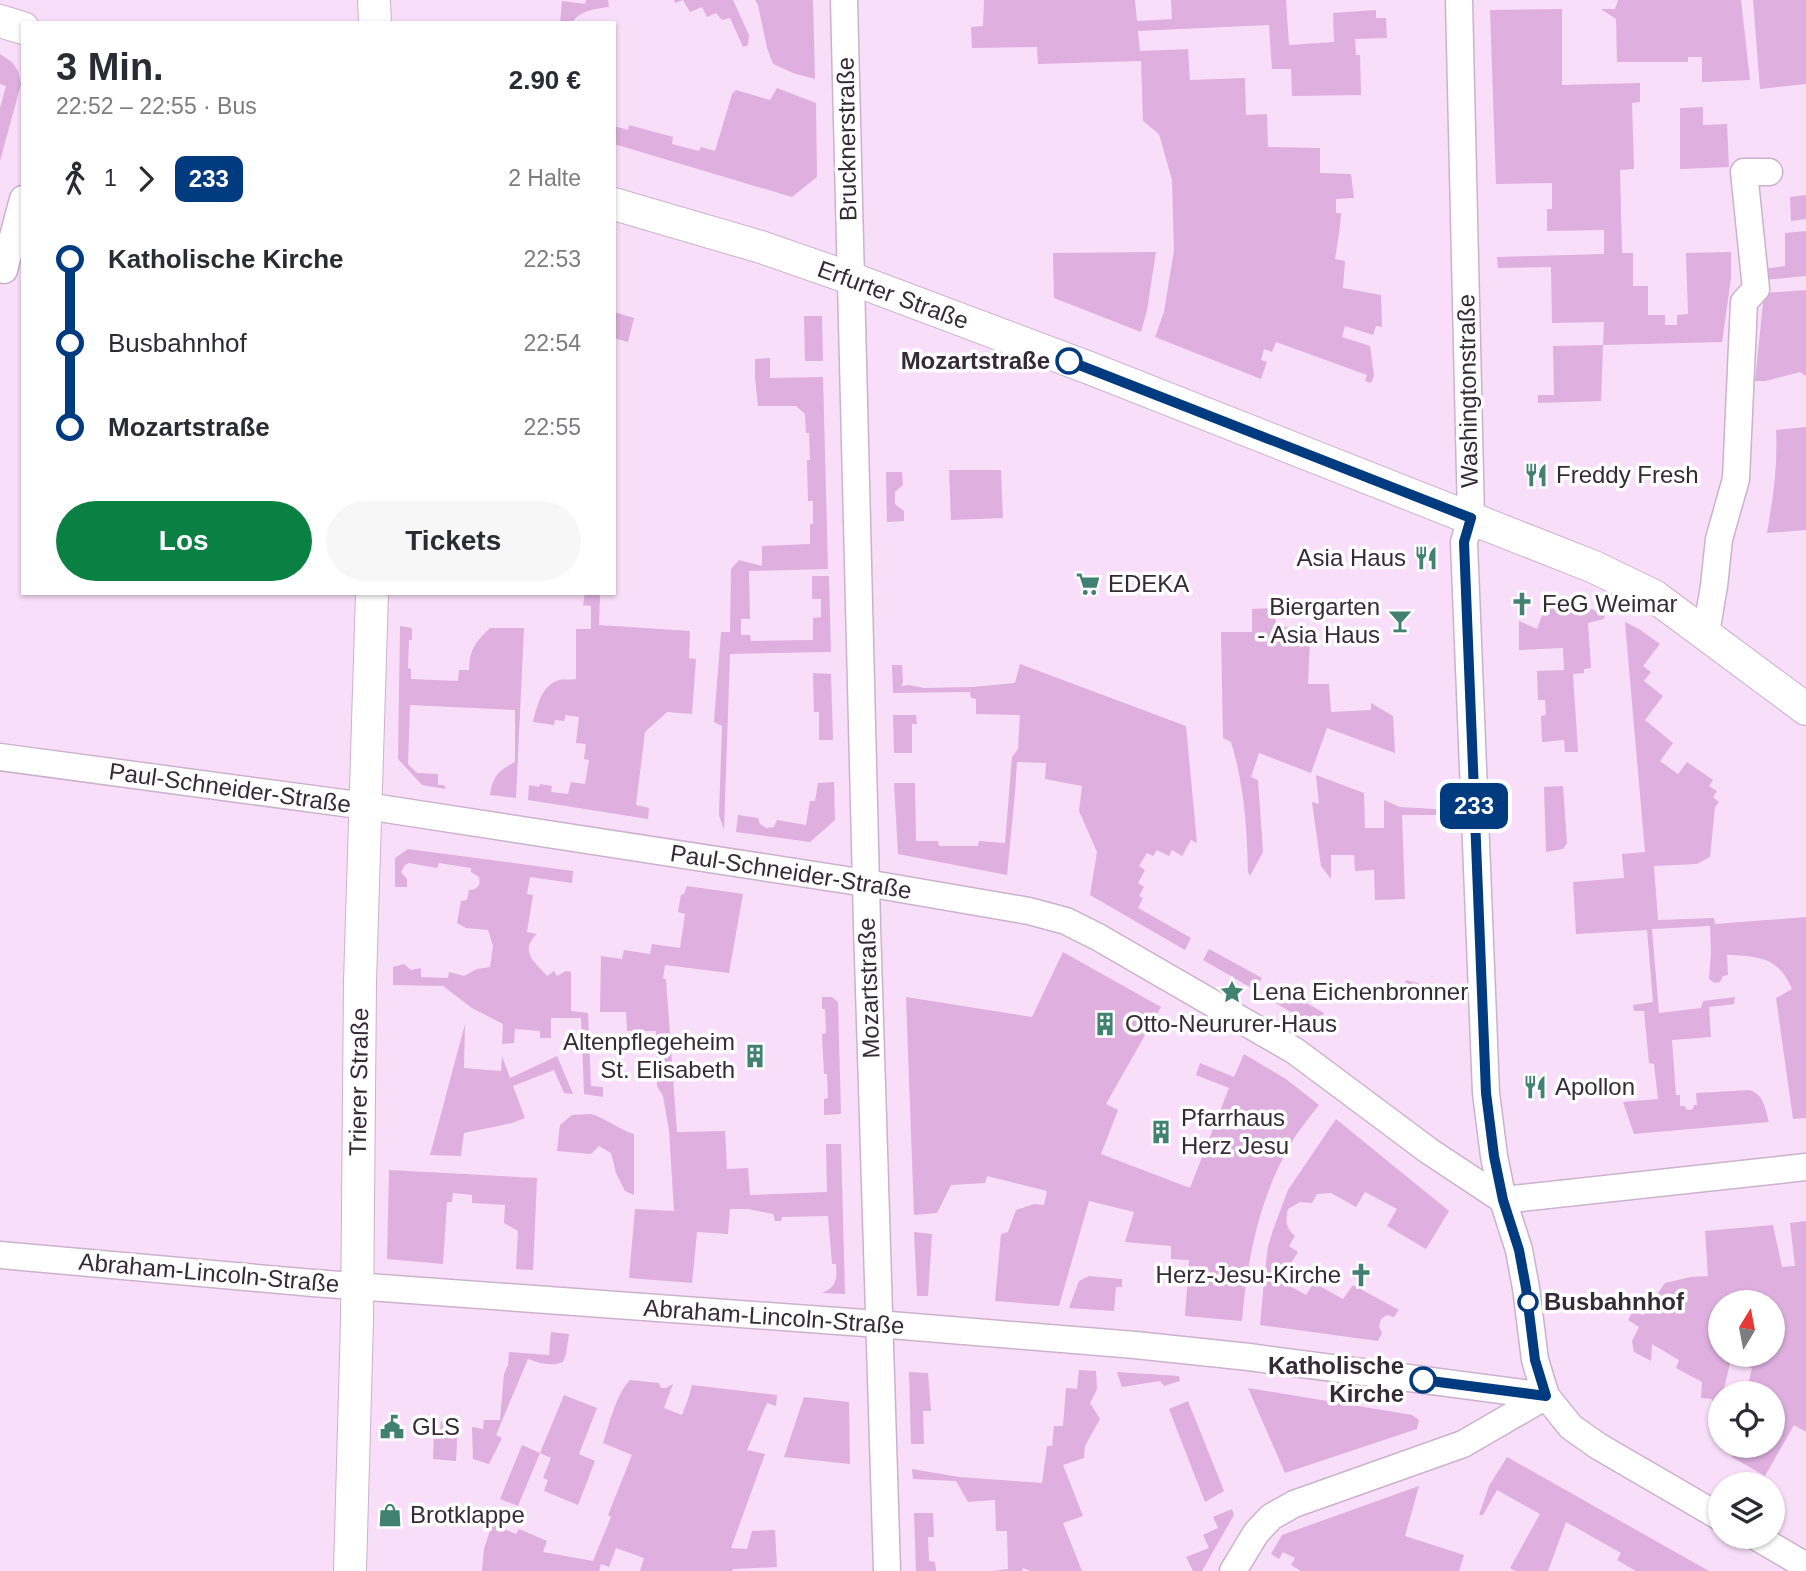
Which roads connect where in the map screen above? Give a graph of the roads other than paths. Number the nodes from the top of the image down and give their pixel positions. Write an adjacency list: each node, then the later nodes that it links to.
1 (374, 0): 5 (street)
2 (844, 0): 11 (street, Brucknerstraße)
3 (1459, 0): 12 (street, Washingtonstraße)
4 (0, 21): 6 (street)
5 (375, 21)
6 (21, 27)
7 (1769, 172): 14 (street)
8 (616, 205): 11 (street, Erfurter Straße)
9 (21, 209): 10 (street)
10 (9, 270)
11 (850, 278): 12 (street, Erfurter Straße); 18 (street, Mozartstraße)
12 (1471, 518): 14 (street, Erfurter Straße); 20 (street, Washingtonstraße)
13 (372, 595): 17 (street, Trierer Straße)
14 (1706, 633): 15 (street, Erfurter Straße)
15 (1806, 709)
16 (0, 757): 17 (street, Paul-Schneider-Straße)
17 (366, 806): 18 (street, Paul-Schneider-Straße); 22 (street, Trierer Straße)
18 (866, 883): 20 (street, Paul-Schneider-Straße); 23 (street, Mozartstraße)
19 (1806, 1167): 20 (street)
20 (1503, 1200): 24 (street, Washingtonstraße)
21 (0, 1255): 22 (street, Abraham-Lincoln-Straße)
22 (357, 1286): 23 (street, Abraham-Lincoln-Straße); 28 (street, Trierer Straße)
23 (878, 1324): 24 (street, Abraham-Lincoln-Straße); 29 (street, Mozartstraße)
24 (1546, 1396): 25 (street); 30 (street)
25 (1708, 1510)
26 (1772, 1549): 27 (street)
27 (1794, 1565)
28 (350, 1571)
29 (887, 1571)
30 (1233, 1571)

